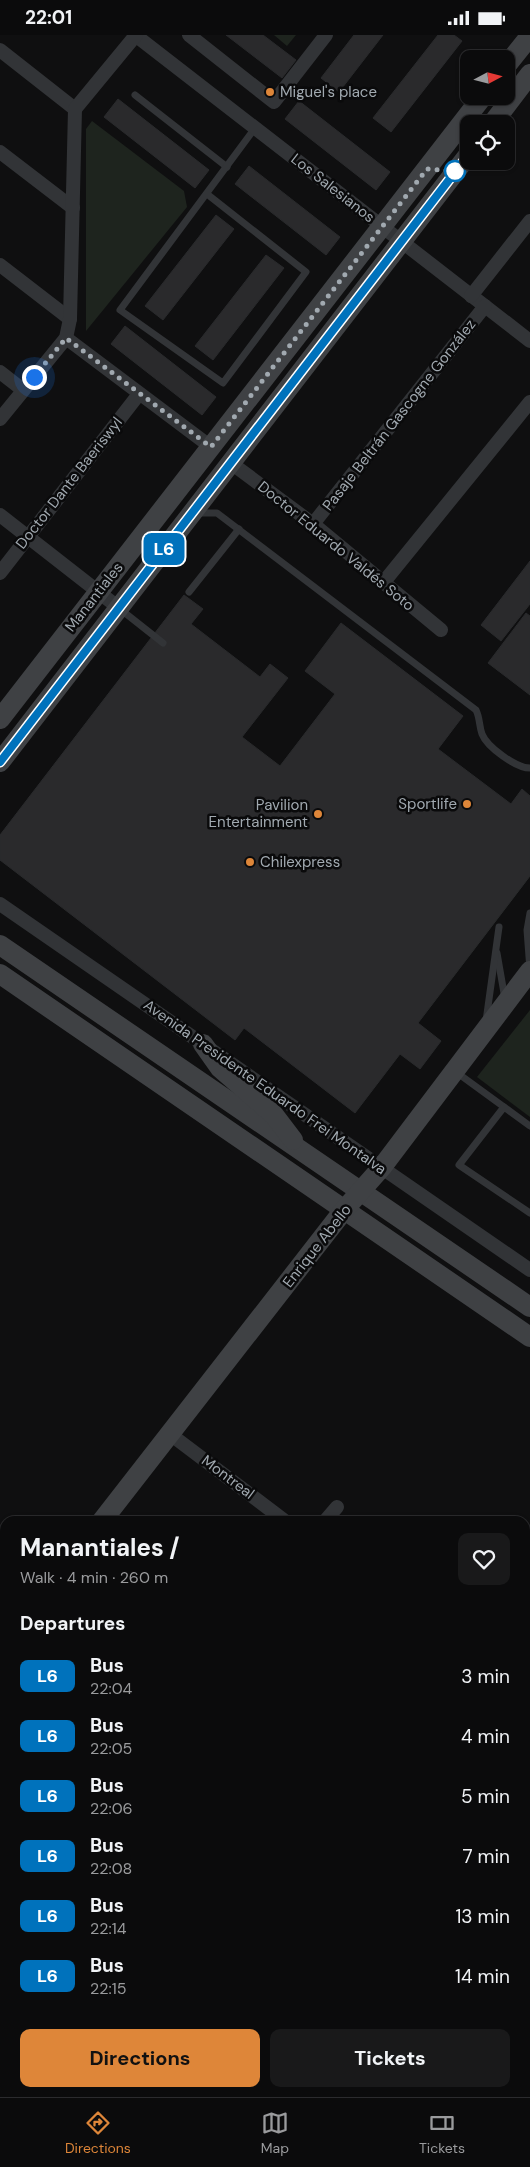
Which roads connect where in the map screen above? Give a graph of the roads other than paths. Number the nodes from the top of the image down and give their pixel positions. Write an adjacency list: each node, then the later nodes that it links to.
1 (136, 35): 10 (street); 12 (street, Los Salesianos)
2 (189, 35): 3 (street)
3 (326, 35)
4 (530, 36): 6 (street)
5 (0, 50): 10 (street)
6 (515, 55)
7 (530, 74): 11 (street)
8 (135, 95): 15 (lane)
9 (476, 105): 19 (street, Manantiales)
10 (74, 109): 17 (street)
11 (499, 115)
12 (256, 128): 15 (lane); 19 (street, Los Salesianos)
13 (0, 152): 17 (street)
14 (460, 165): 20 (street, Manantiales)
15 (227, 167): 16 (lane)
16 (206, 194): 16 (lane)
17 (73, 209): 24 (street)
18 (530, 221): 22 (street, Pasaje Beltrán Gascogne González)
19 (382, 227): 20 (street, Los Salesianos); 32 (street, Manantiales)
20 (400, 242): 22 (street, Los Salesianos); 33 (street, Manantiales)
21 (0, 265): 24 (street)
22 (472, 296): 23 (street, Los Salesianos)
23 (485, 306): 26 (street, Los Salesianos); 36 (street, Pasaje Beltrán Gascogne González)
24 (70, 319): 25 (street)
25 (66, 338): 28 (street); 29 (street)
26 (530, 341)
27 (0, 372): 28 (street)
28 (23, 390): 31 (street)
29 (139, 394): 32 (street); 38 (street, Doctor Dante Baeriswyl)
30 (530, 402): 40 (street)
31 (0, 419)
32 (211, 447): 41 (street, Manantiales)
33 (230, 463): 34 (street, Manantiales); 36 (street, Doctor Eduardo Valdés Soto)
34 (191, 514): 37 (lane); 43 (street, Manantiales)
35 (0, 515): 38 (street)
36 (313, 524): 40 (street, Doctor Eduardo Valdés Soto)
37 (239, 529): 42 (lane); 48 (lane)
38 (28, 537): 39 (street, Doctor Dante Baeriswyl); 41 (street)
39 (0, 573)
40 (382, 583): 44 (street, Doctor Eduardo Valdés Soto)
41 (99, 591): 43 (street); 46 (street, Manantiales)
42 (189, 592)
43 (119, 608): 45 (lane); 47 (street, Manantiales)
44 (441, 630)
45 (163, 643)
46 (0, 719)
47 (0, 762)
48 (530, 768)
49 (0, 904): 58 (street, Avenida Presidente Eduardo Frei Montalva)
50 (530, 913): 54 (lane)
51 (499, 927): 53 (lane)
52 (0, 945): 62 (street, Avenida Presidente Eduardo Frei Montalva)
53 (495, 945): 56 (lane); 57 (lane)
54 (530, 971): 56 (street, Enrique Abello)
55 (0, 974): 65 (street)
56 (506, 1002): 57 (street, Enrique Abello)
57 (485, 1030): 59 (street, Enrique Abello)
58 (202, 1044): 62 (street); 63 (street, Avenida Presidente Eduardo Frei Montalva)
59 (454, 1071): 60 (lane); 63 (street, Enrique Abello)
60 (504, 1107): 61 (lane); 66 (lane)
61 (530, 1126)
62 (299, 1151): 64 (street, Avenida Presidente Eduardo Frei Montalva)
63 (382, 1167): 64 (street, Enrique Abello); 67 (street, Avenida Presidente Eduardo Frei Montalva)
64 (360, 1192): 65 (street, Enrique Abello); 68 (street, Avenida Presidente Eduardo Frei Montalva)
65 (344, 1210): 69 (street); 70 (street, Enrique Abello)
66 (530, 1213)
67 (530, 1270)
68 (530, 1307)
69 (530, 1337)
70 (170, 1434): 72 (street, Enrique Abello); 73 (street, Montreal)
71 (337, 1507): 74 (street)
72 (106, 1516)
73 (278, 1516)
74 (330, 1516)

